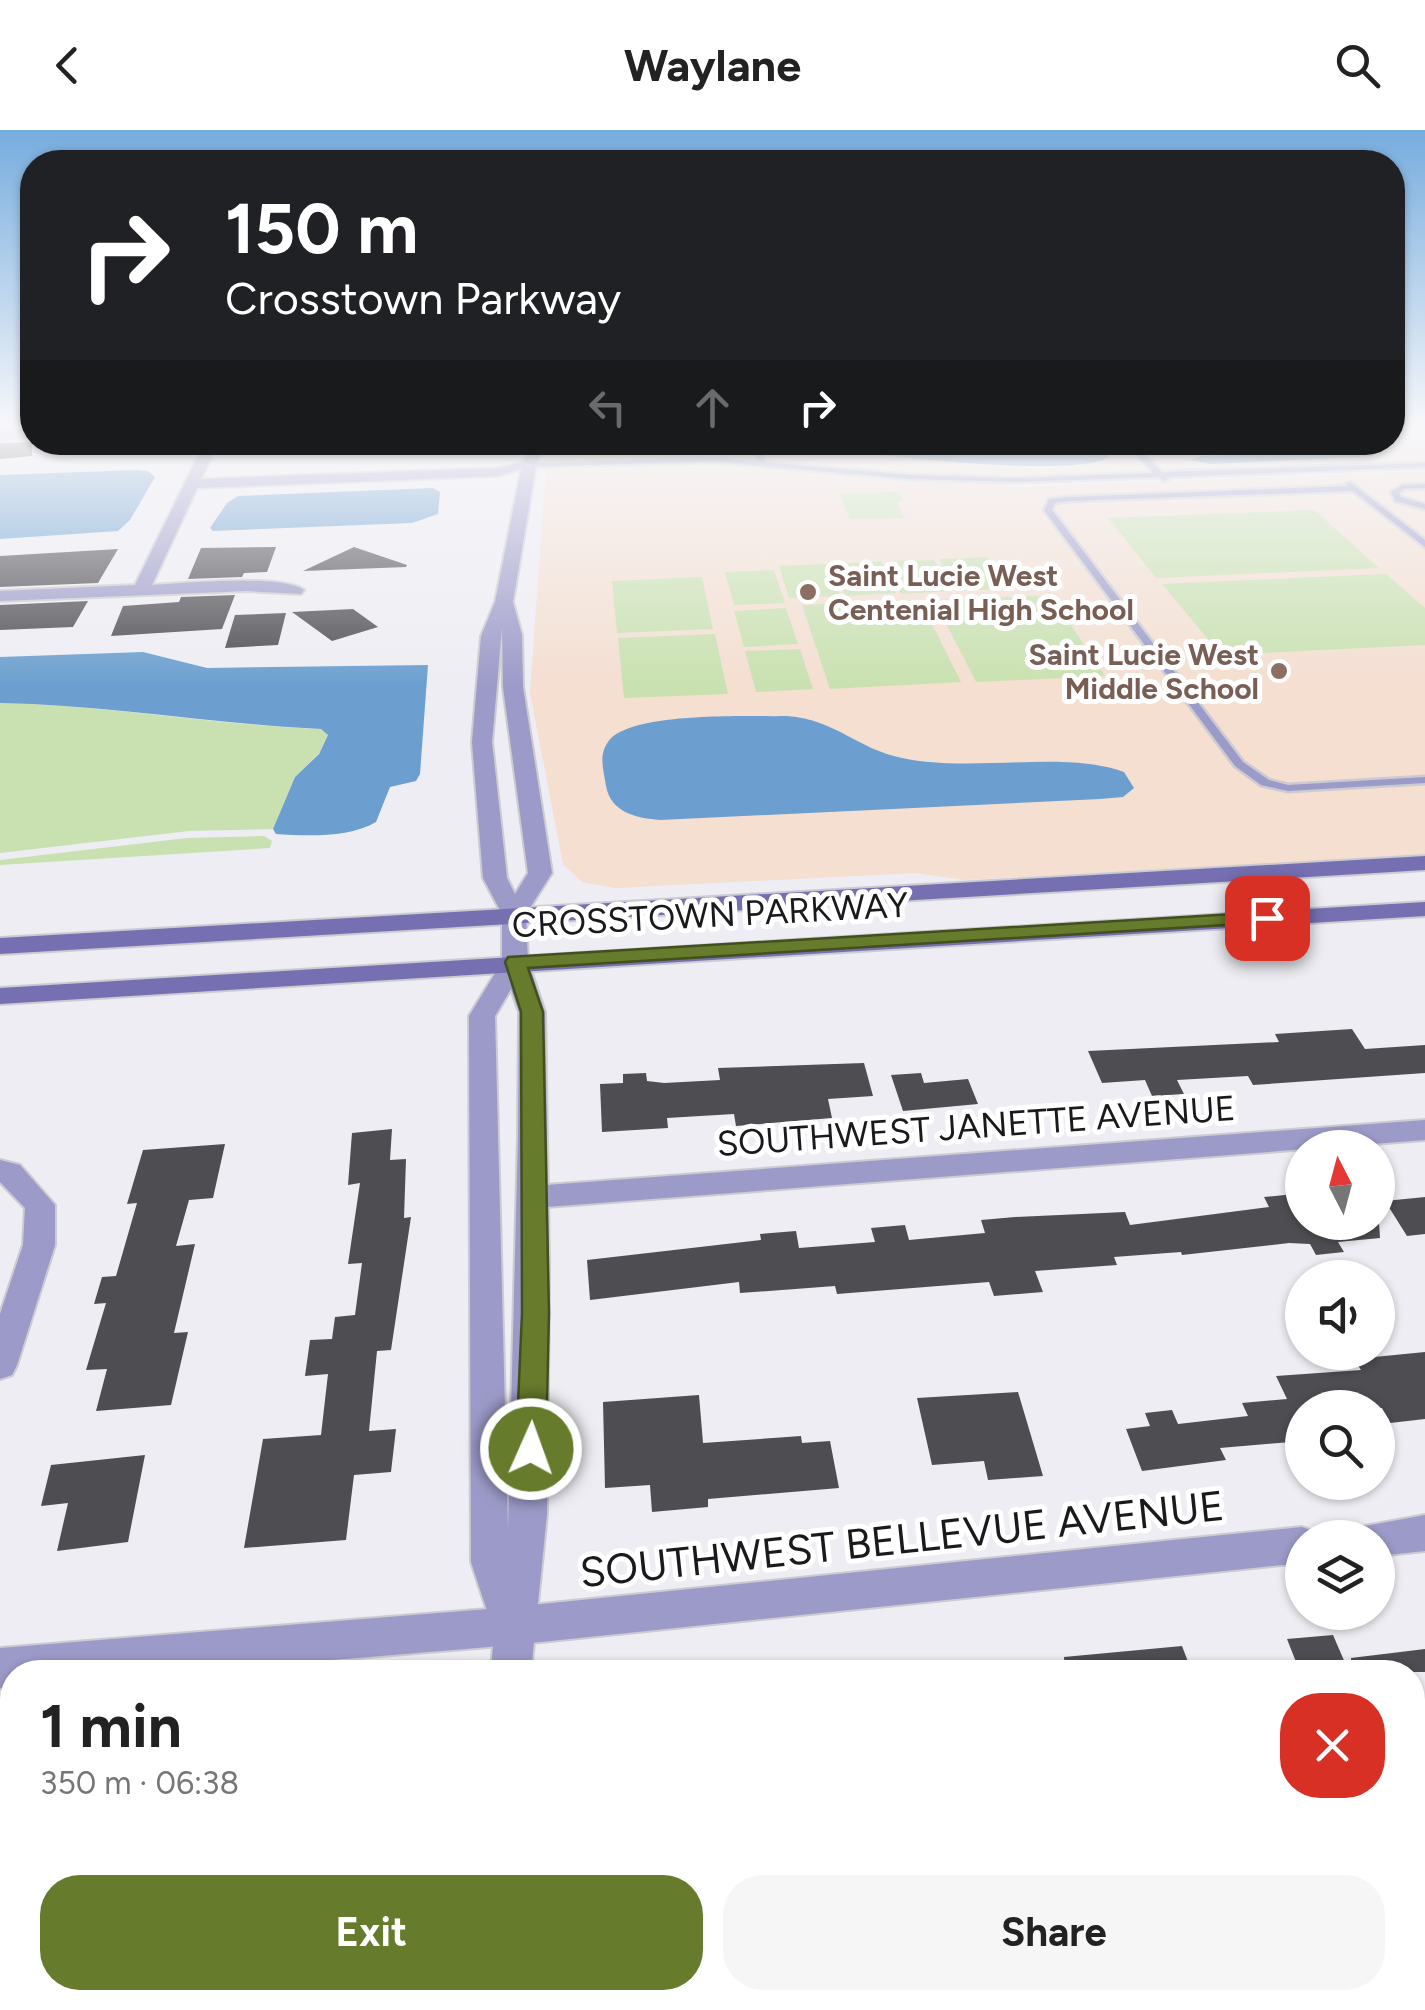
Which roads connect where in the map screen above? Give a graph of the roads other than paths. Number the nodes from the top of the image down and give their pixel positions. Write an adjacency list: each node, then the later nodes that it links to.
1 (179, 511): 6 (street)
2 (521, 511): 9 (street)
3 (1049, 511): 10 (lane)
4 (1384, 511): 5 (lane)
5 (1425, 544)
6 (141, 590): 7 (street); 8 (street)
7 (296, 590)
8 (0, 596)
9 (504, 602): 13 (street); 13 (street)
10 (1425, 780)
11 (1425, 863): 13 (main road, CROSSTOWN PARKWAY)
12 (1425, 908): 15 (main road, CROSSTOWN PARKWAY)
13 (514, 914): 14 (main road, CROSSTOWN PARKWAY); 15 (street)
14 (0, 946)
15 (515, 962): 16 (main road, CROSSTOWN PARKWAY); 19 (street); 24 (street)
16 (0, 996)
17 (1425, 1130): 19 (street, SOUTHWEST JANETTE AVENUE)
18 (0, 1170): 20 (street)
19 (533, 1196): 24 (street)
20 (0, 1365)
21 (1425, 1533): 22 (street)
22 (1395, 1536)
23 (1285, 1548): 24 (street, SOUTHWEST BELLEVUE AVENUE)
24 (512, 1626): 25 (street, SOUTHWEST BELLEVUE AVENUE); 26 (street)
25 (98, 1660)
26 (511, 1660)

